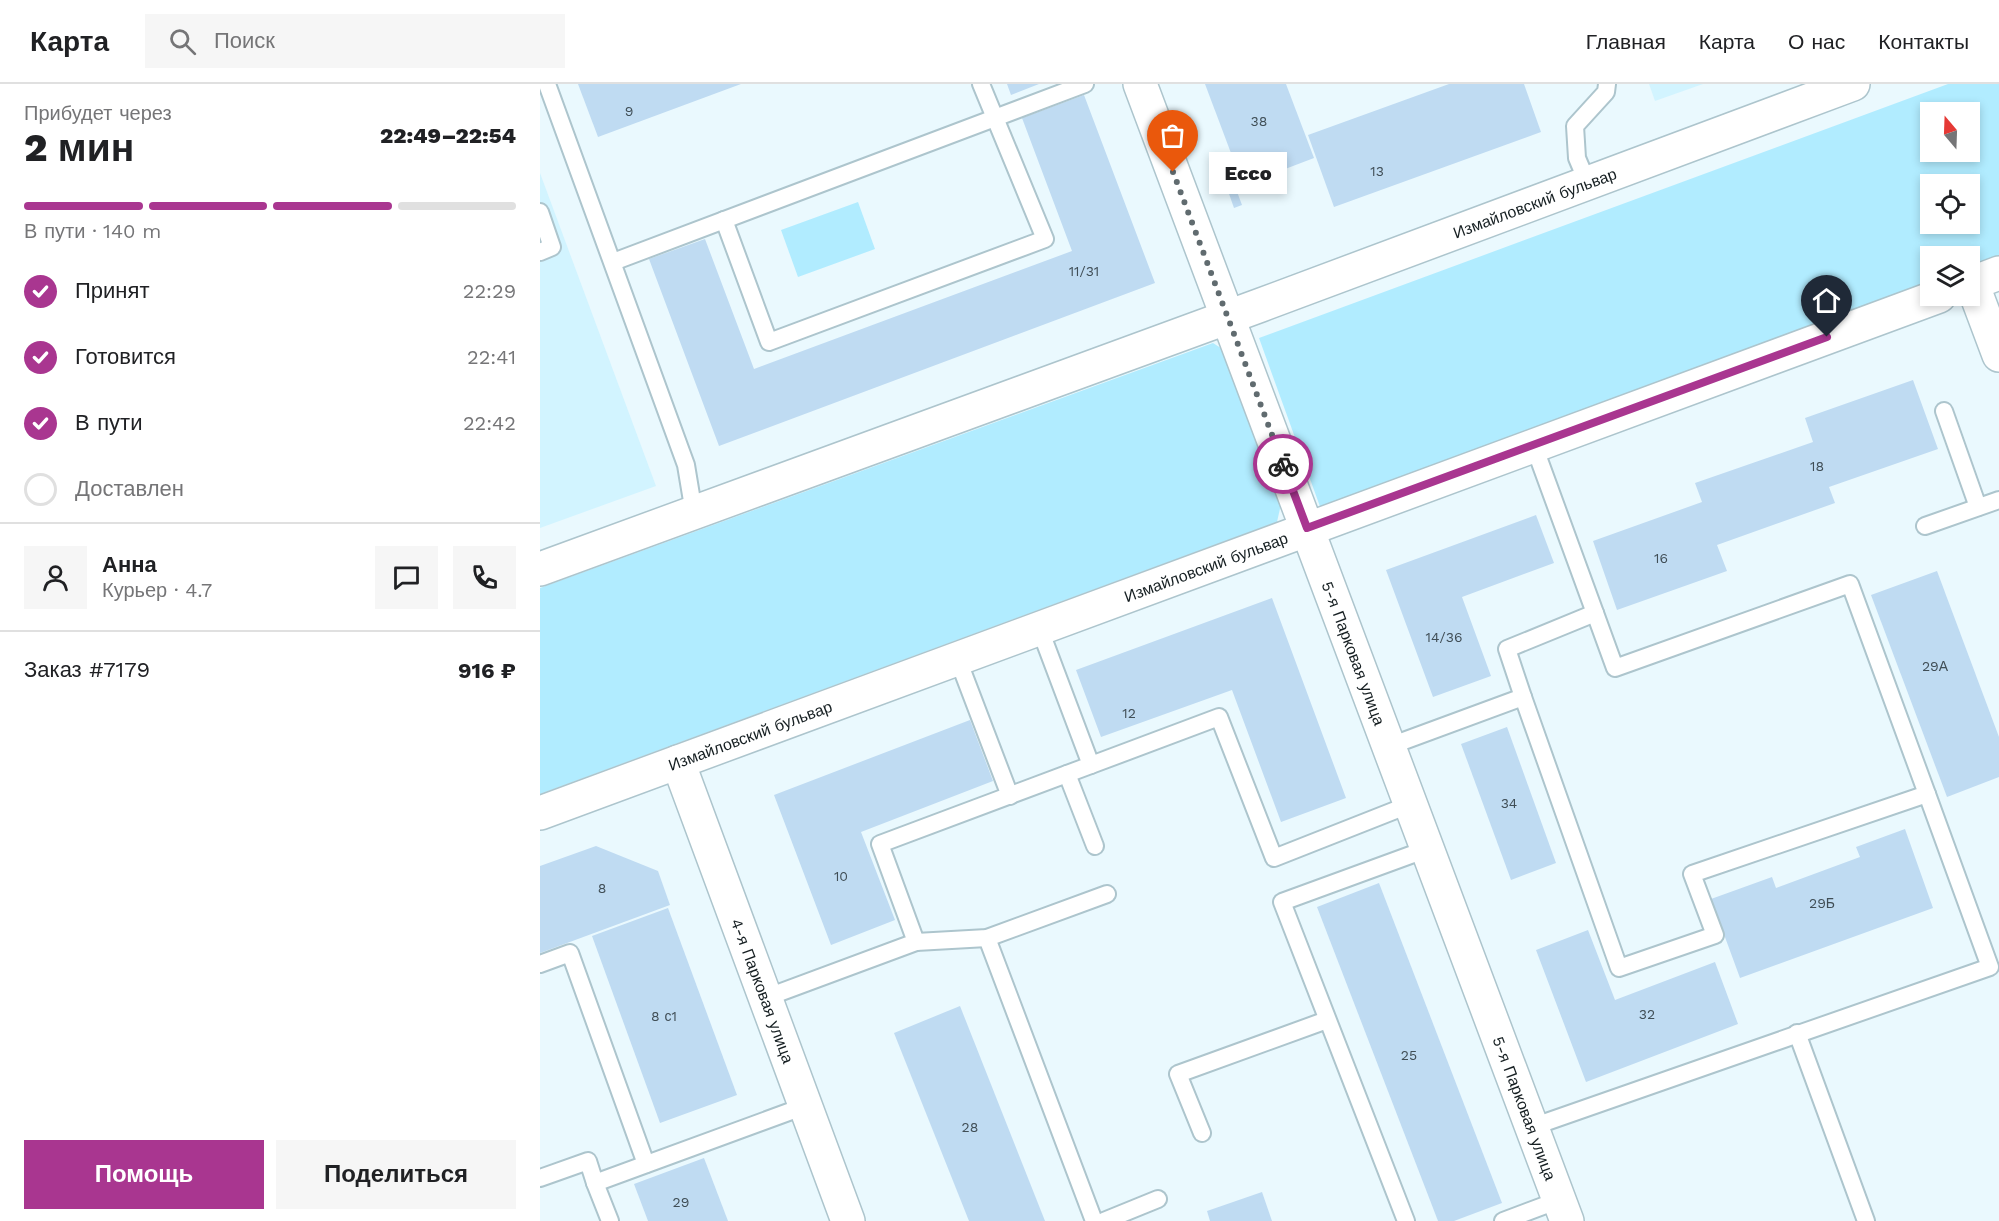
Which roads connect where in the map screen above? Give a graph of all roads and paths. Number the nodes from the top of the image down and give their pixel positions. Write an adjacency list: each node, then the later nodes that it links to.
1 (547, 84): 12 (lane)
2 (981, 84): 7 (lane)
3 (1085, 84): 7 (lane)
4 (1140, 84): 15 (street, 5-я Парковая улица)
5 (1607, 84): 8 (lane)
6 (1850, 85): 8 (street, Измайловский бульвар)
7 (995, 118): 10 (lane); 10 (lane)
8 (1588, 184): 15 (street, Измайловский бульвар)
9 (540, 212): 11 (lane)
10 (724, 220): 12 (lane)
11 (540, 252)
12 (613, 262): 21 (lane)
13 (1980, 280): 16 (street)
14 (1920, 303): 18 (street, Измайловский бульвар)
15 (1229, 317): 21 (street, Измайловский бульвар); 23 (street, 5-я Парковая улица)
16 (1999, 355)
17 (1944, 411): 20 (lane)
18 (1534, 446): 23 (street, Измайловский бульвар); 25 (lane)
19 (1999, 500): 20 (lane)
20 (1978, 507): 22 (lane)
21 (694, 513): 24 (street, Измайловский бульвар)
22 (1925, 526)
23 (1307, 528): 26 (street, Измайловский бульвар); 29 (street, 5-я Парковая улица)
24 (540, 569)
25 (1595, 613): 28 (lane); 33 (lane)
26 (1039, 627): 27 (street, Измайловский бульвар); 31 (lane)
27 (957, 657): 30 (street, Измайловский бульвар); 34 (lane)
28 (1523, 697): 29 (lane); 33 (lane)
29 (1389, 746): 35 (street, 5-я Парковая улица)
30 (678, 762): 36 (street, Измайловский бульвар); 43 (street, 4-я Парковая улица)
31 (1091, 765): 32 (lane); 35 (lane)
32 (1067, 774): 34 (lane); 37 (lane)
33 (1927, 794): 45 (lane)
34 (1010, 796): 41 (lane)
35 (1411, 804): 38 (street, 5-я Парковая улица)
36 (540, 813)
37 (1095, 846)
38 (1427, 849): 44 (lane); 47 (street, 5-я Парковая улица)
39 (1107, 894): 40 (lane)
40 (987, 938): 41 (lane); 56 (lane)
41 (916, 942): 43 (lane)
42 (540, 964): 49 (lane)
43 (765, 998): 46 (street, 4-я Парковая улица)
44 (1327, 1020): 48 (lane); 58 (lane)
45 (1797, 1034): 47 (lane); 60 (lane)
46 (805, 1106): 49 (lane); 55 (street, 4-я Парковая улица)
47 (1532, 1127): 53 (street, 5-я Парковая улица)
48 (1202, 1133)
49 (646, 1164): 51 (lane)
50 (540, 1178): 51 (lane)
51 (595, 1183): 54 (lane)
52 (1158, 1199): 57 (lane)
53 (1563, 1210): 59 (lane)
54 (610, 1221)
55 (848, 1221)
56 (1094, 1221)
57 (1104, 1221)
58 (1406, 1221)
59 (1503, 1221)
60 (1866, 1221)

